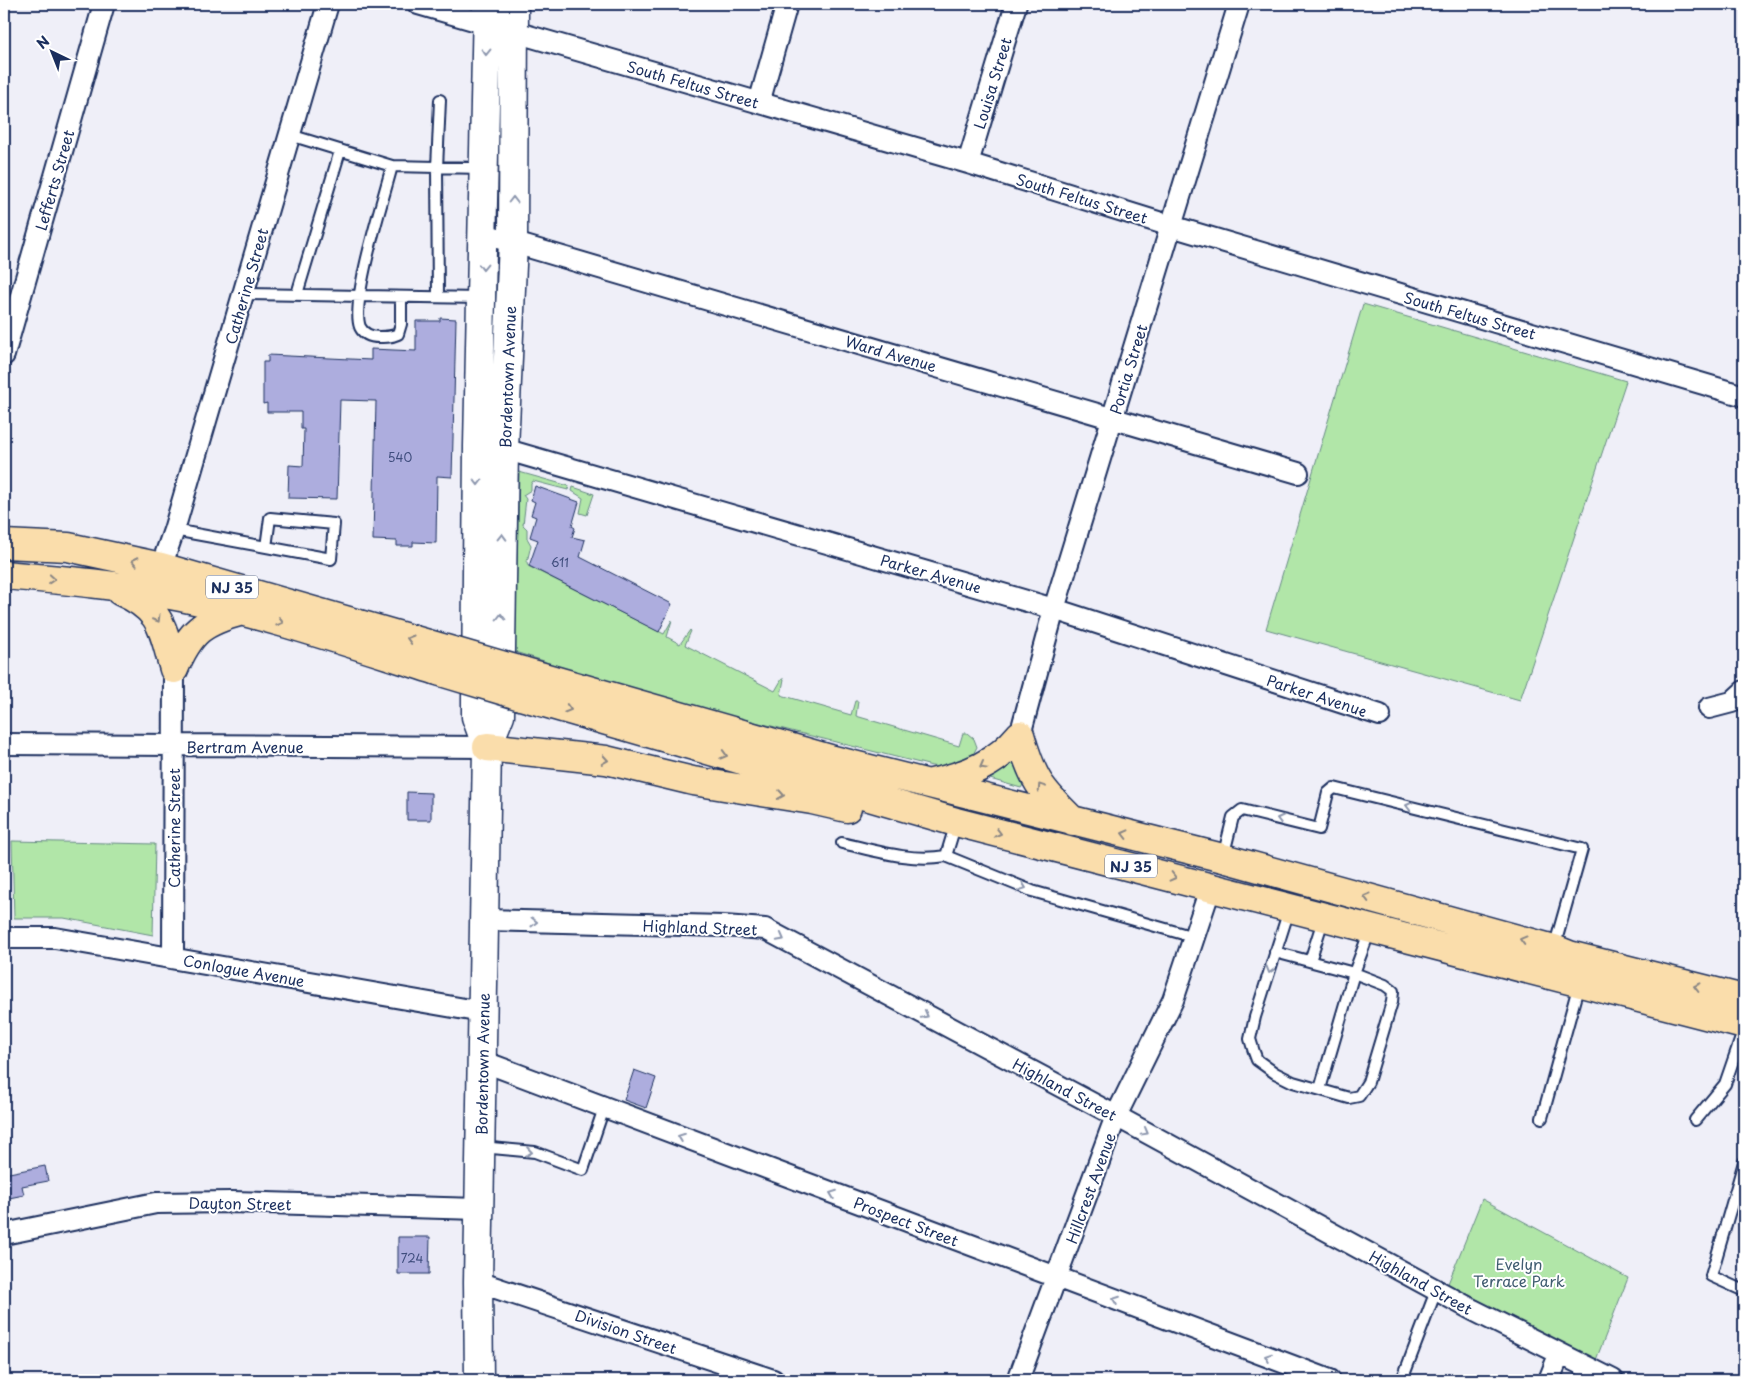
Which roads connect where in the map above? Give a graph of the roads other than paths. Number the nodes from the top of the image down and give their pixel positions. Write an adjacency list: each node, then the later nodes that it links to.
1 (104, 4): 27 (street, Lefferts Street)
2 (328, 4): 12 (street, Catherine Street)
3 (418, 4): 8 (street, South Feltus Street)
4 (514, 4): 9 (street, Bordentown Avenue)
5 (788, 4): 11 (street)
6 (1016, 4): 14 (street, Louisa Street)
7 (1239, 4): 18 (street, Portia Street)
8 (487, 14): 9 (street, South Feltus Street); 17 (street, Bordentown Avenue, one-way to 17)
9 (513, 32): 11 (street, South Feltus Street); 20 (street, Bordentown Avenue, one-way to 9)
10 (440, 100): 16 (lane)
11 (759, 103): 14 (street, South Feltus Street)
12 (290, 135): 13 (lane); 21 (street, Catherine Street)
13 (340, 151): 15 (lane); 22 (lane)
14 (968, 163): 18 (street, South Feltus Street)
15 (392, 166): 16 (lane); 23 (lane)
16 (437, 168): 17 (lane); 25 (lane)
17 (485, 168): 19 (street, Bordentown Avenue)
18 (1171, 226): 28 (street, South Feltus Street); 29 (street, Portia Street)
19 (484, 234): 20 (street, Ward Avenue); 26 (street, Bordentown Avenue, one-way to 26)
20 (513, 242): 29 (street, Ward Avenue); 30 (street, Bordentown Avenue)
21 (244, 294): 22 (lane); 32 (street, Catherine Street)
22 (297, 294): 23 (lane)
23 (359, 296): 24 (lane); 24 (lane)
24 (401, 297): 25 (lane)
25 (438, 297): 26 (lane)
26 (482, 298): 30 (street, Bordentown Avenue)
27 (4, 355)
28 (1744, 396)
29 (1114, 418): 31 (street, Ward Avenue); 38 (street, Portia Street)
30 (491, 447): 38 (street, Parker Avenue); 49 (street, Bordentown Avenue)
31 (1298, 473)
32 (174, 530): 34 (lane); 35 (street, Catherine Street)
33 (4, 544): 35 (highway, NJ 35, one-way to 33)
34 (266, 547): 34 (lane)
35 (161, 567): 40 (highway, NJ 35, one-way to 35)
36 (4, 575): 37 (highway, NJ 35, one-way to 37)
37 (103, 584): 39 (highway, NJ 35); 41 (highway, one-way to 41)
38 (1054, 609): 45 (street, Parker Avenue); 46 (street, Portia Street)
39 (242, 611): 40 (highway, NJ 35, one-way to 40); 41 (highway)
40 (449, 662): 42 (highway, NJ 35, bridge)
41 (174, 669): 48 (street, Catherine Street)
42 (522, 684): 50 (highway, NJ 35); 51 (highway, NJ 35, one-way to 51)
43 (1744, 691): 44 (street)
44 (1709, 708)
45 (1380, 715)
46 (1020, 735): 50 (highway, one-way to 50); 52 (highway, one-way to 46)
47 (4, 744): 48 (street, Bertram Avenue)
48 (173, 746): 49 (street, Bertram Avenue); 65 (street, Catherine Street)
49 (487, 747): 51 (highway, one-way to 51); 59 (street, Bordentown Avenue)
50 (927, 784): 52 (highway, NJ 35)
51 (956, 822): 54 (lane); 56 (highway, NJ 35, one-way to 56)
52 (1075, 822): 55 (highway, NJ 35, one-way to 52)
53 (842, 843): 54 (lane)
54 (946, 856): 61 (lane, one-way to 61)
55 (1223, 858): 63 (highway, NJ 35, one-way to 55); 63 (lane, one-way to 55)
56 (1211, 886): 57 (highway, NJ 35); 61 (street, Hillcrest Avenue)
57 (1290, 907): 58 (highway, NJ 35); 64 (lane)
58 (1324, 916): 60 (highway, NJ 35); 66 (lane)
59 (485, 920): 70 (street, Bordentown Avenue); 76 (street, Highland Street, one-way to 76)
60 (1370, 928): 67 (lane); 68 (highway, NJ 35)
61 (1194, 937): 76 (street, Hillcrest Avenue)
62 (4, 938): 65 (street, Conlogue Avenue)
63 (1554, 949): 69 (highway, NJ 35, one-way to 63)
64 (1275, 952): 66 (lane); 74 (lane, one-way to 74)
65 (173, 957): 70 (street, Conlogue Avenue)
66 (1310, 961): 67 (lane)
67 (1354, 973): 74 (lane); 74 (lane)
68 (1579, 982): 71 (highway, NJ 35); 77 (lane)
69 (1744, 999)
70 (482, 1012): 73 (street, Bordentown Avenue)
71 (1744, 1025)
72 (1744, 1029): 78 (lane)
73 (482, 1061): 75 (street, Prospect Street); 79 (street, Bordentown Avenue)
74 (1320, 1089)
75 (604, 1108): 79 (lane, one-way to 75); 83 (street, Prospect Street, one-way to 75)
76 (1116, 1116): 83 (street, Hillcrest Avenue); 86 (street, Highland Street, one-way to 86)
77 (1542, 1118)
78 (1695, 1120)
79 (480, 1147): 81 (street, Bordentown Avenue)
80 (1744, 1162): 85 (lane)
81 (479, 1209): 82 (street, Dayton Street); 84 (street, Bordentown Avenue)
82 (4, 1234)
83 (1056, 1278): 90 (street, Hillcrest Avenue); 91 (street, Prospect Street, one-way to 83)
84 (478, 1282): 88 (street, Bordentown Avenue); 89 (street, Division Street)
85 (1744, 1290)
86 (1436, 1291): 87 (street, Highland Street); 92 (lane)
87 (1559, 1355): 93 (street); 94 (street, Highland Street)
88 (480, 1380)
89 (773, 1380)
90 (1018, 1380)
91 (1330, 1380)
92 (1402, 1380)
93 (1549, 1380)
94 (1613, 1380)

